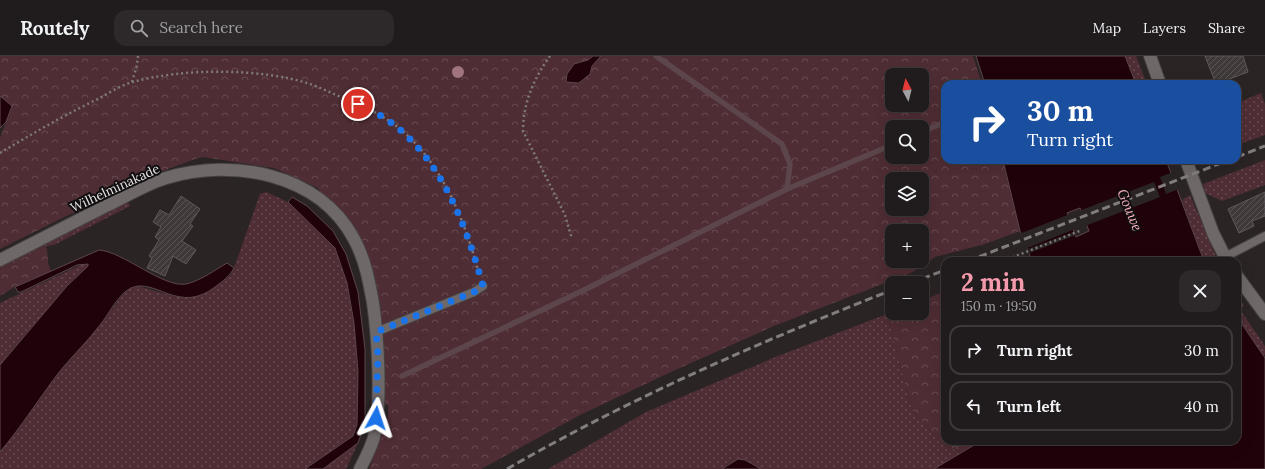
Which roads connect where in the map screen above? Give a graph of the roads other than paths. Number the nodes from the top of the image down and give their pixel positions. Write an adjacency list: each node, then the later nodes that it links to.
1 (1150, 56): 2 (street)
2 (1159, 80)
3 (1187, 164): 5 (street)
4 (1265, 236): 6 (lane)
5 (1225, 257)
6 (1229, 257)
7 (0, 260): 11 (street, Wilhelminakade)
8 (1241, 281): 10 (street)
9 (483, 286): 11 (lane)
10 (1265, 314)
11 (376, 332): 12 (street, Wilhelminakade)
12 (360, 469)

